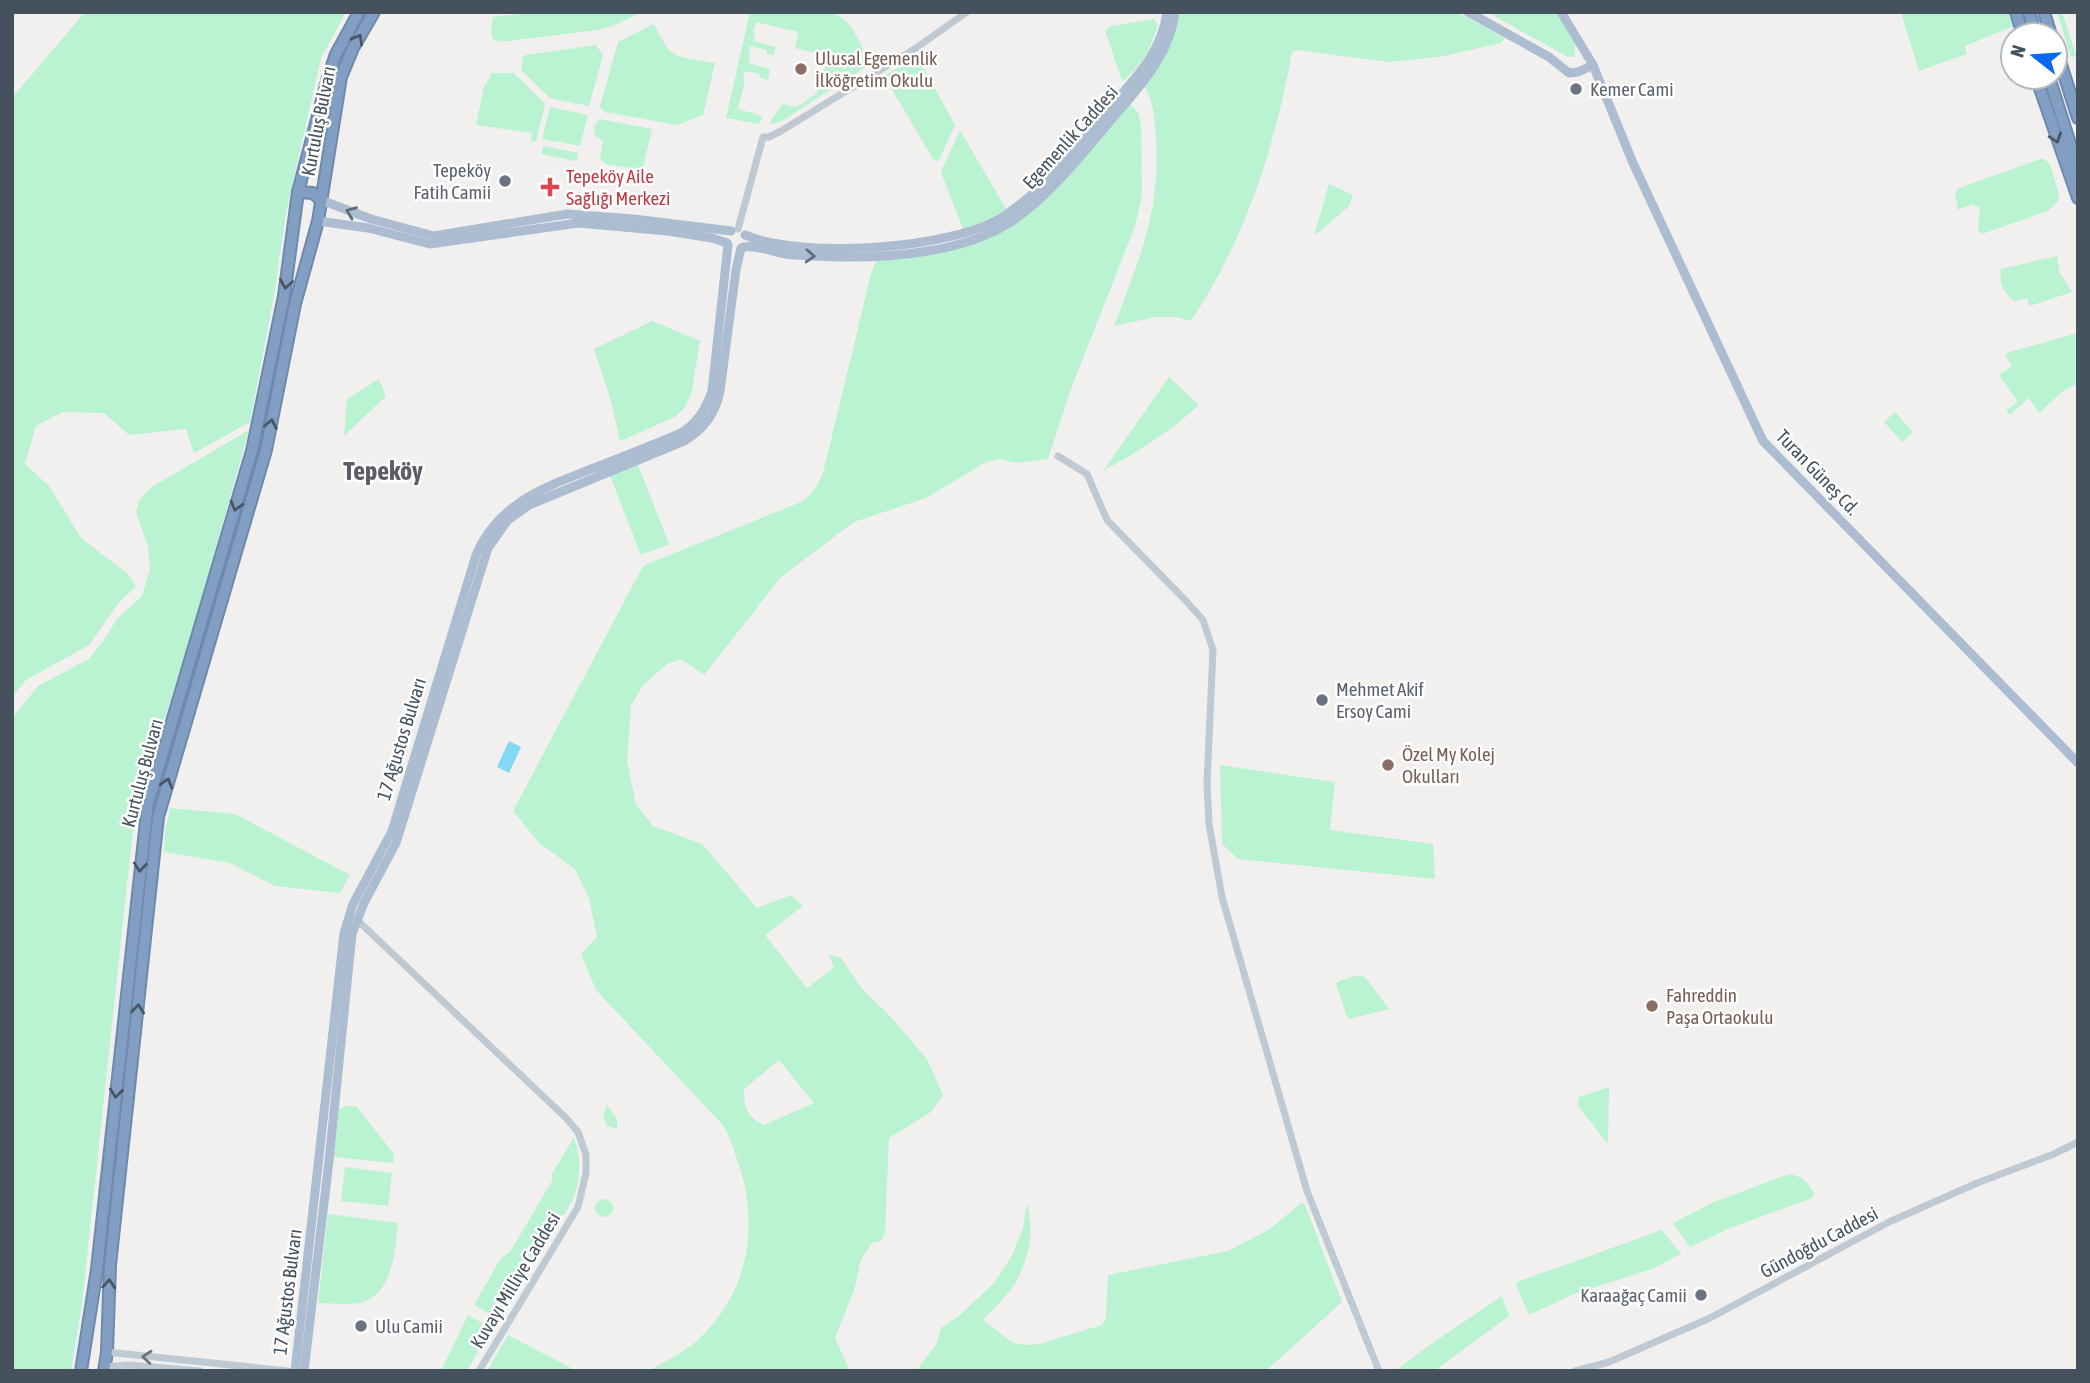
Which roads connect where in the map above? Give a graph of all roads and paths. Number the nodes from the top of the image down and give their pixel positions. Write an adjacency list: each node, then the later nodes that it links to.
1 (359, 12): 14 (highway, Kurtuluş Bulvarı)
2 (374, 12): 16 (highway, Kurtuluş Bulvarı, one-way to 2)
3 (968, 12): 19 (street)
4 (1167, 12): 19 (main road, Egemenlik Caddesi)
5 (1175, 12): 21 (main road, Egemenlik Caddesi, one-way to 5)
6 (1468, 12): 8 (main road)
7 (1561, 12): 8 (main road, Turan Güneş Cd.)
8 (1593, 65): 23 (main road, Turan Güneş Cd.)
9 (2069, 90): 12 (highway)
10 (2041, 91): 15 (highway, one-way to 15)
11 (2053, 91): 13 (highway)
12 (2078, 118)
13 (2078, 169)
14 (298, 192): 16 (highway); 17 (highway)
15 (2078, 198)
16 (321, 200): 18 (highway); 19 (main road, Egemenlik Caddesi, one-way to 16)
17 (295, 216): 18 (highway); 26 (highway, Kurtuluş Bulvarı, one-way to 26)
18 (318, 221): 20 (main road, Egemenlik Caddesi); 27 (highway, Kurtuluş Bulvarı, one-way to 18)
19 (738, 232): 20 (main road); 21 (main road)
20 (728, 244): 21 (main road, Egemenlik Caddesi); 24 (main road, 17 Ağustos Bulvarı)
21 (742, 248): 24 (main road, 17 Ağustos Bulvarı)
22 (1058, 456): 35 (street)
23 (2078, 763)
24 (353, 917): 32 (main road, 17 Ağustos Bulvarı); 33 (main road, 17 Ağustos Bulvarı); 34 (street, Kuvayı Milliye Caddesi)
25 (2078, 1142): 36 (street, Gündoğdu Caddesi)
26 (83, 1350): 27 (highway); 28 (highway, Kurtuluş Bulvarı)
27 (107, 1352): 29 (highway, Kurtuluş Bulvarı); 31 (street, one-way to 27)
28 (81, 1368): 29 (highway)
29 (104, 1369): 30 (street)
30 (200, 1371)
31 (288, 1371)
32 (295, 1371)
33 (304, 1371)
34 (479, 1371)
35 (1379, 1371)
36 (1575, 1371)

